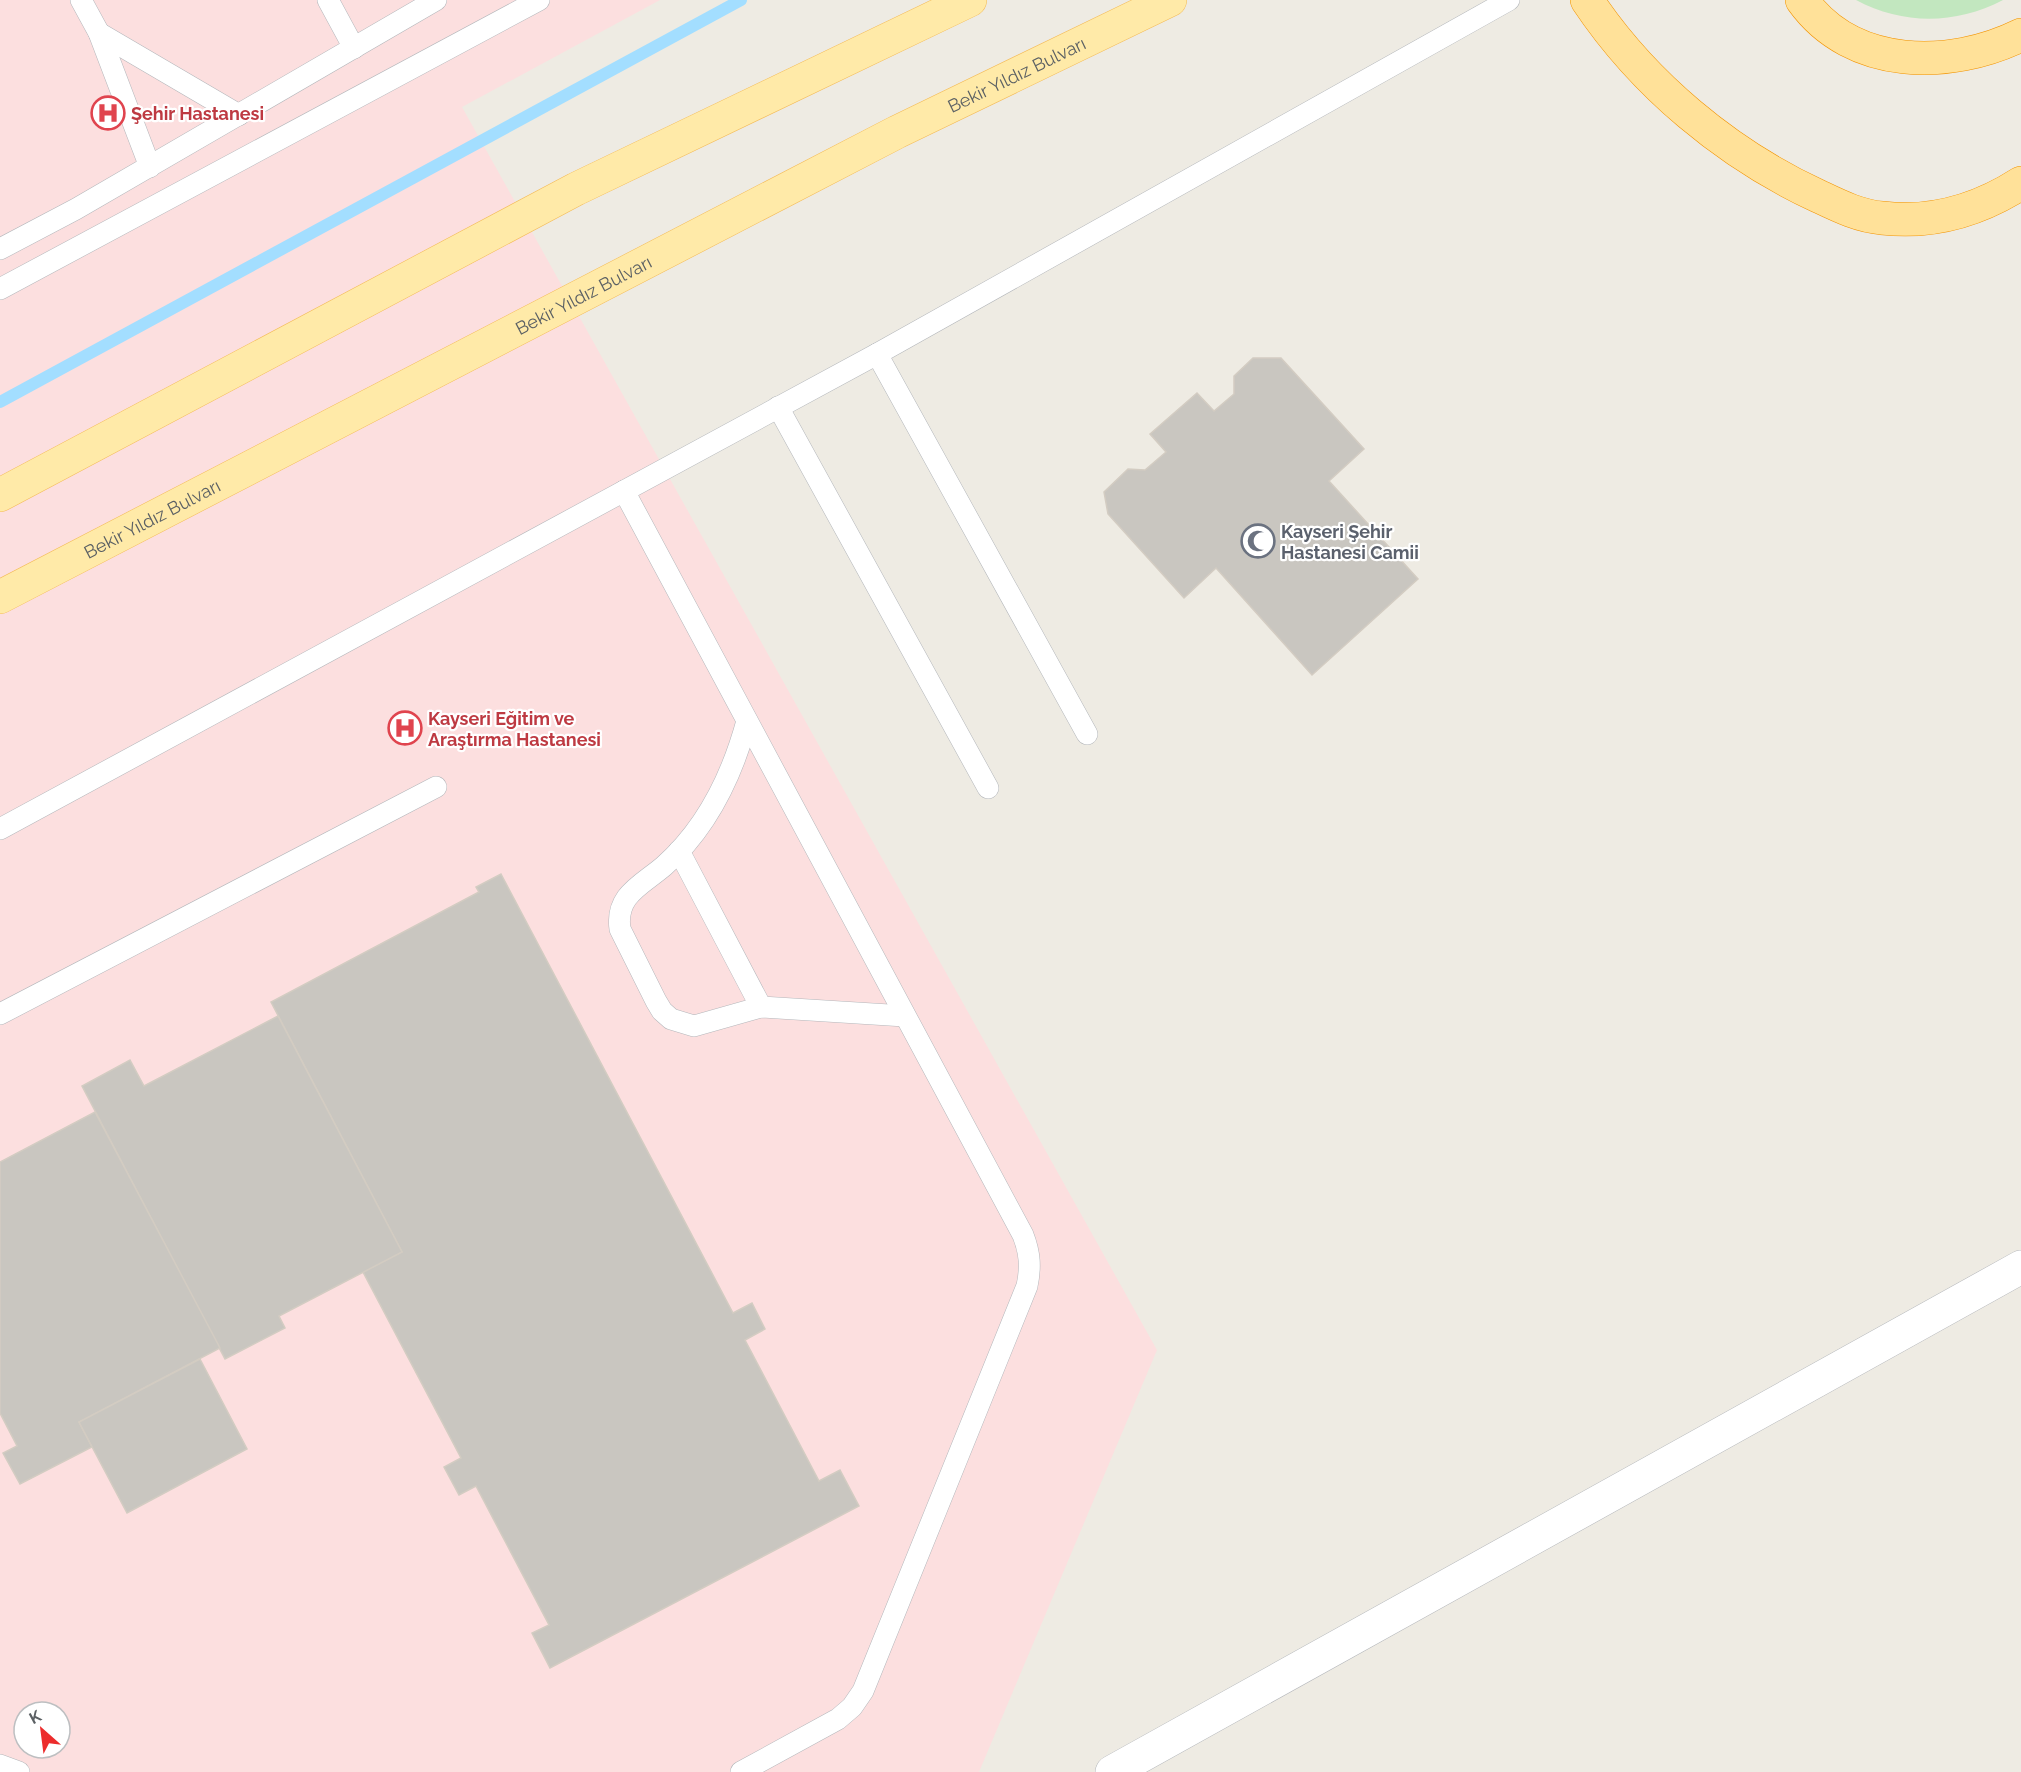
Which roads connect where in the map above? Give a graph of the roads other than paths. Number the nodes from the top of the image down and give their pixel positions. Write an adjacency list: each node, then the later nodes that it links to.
1 (81, 0): 10 (lane)
2 (327, 0): 12 (lane)
3 (436, 0): 12 (lane)
4 (539, 0): 17 (lane)
5 (970, 0): 21 (main road)
6 (1170, 0): 22 (main road, Bekir Yıldız Bulvarı)
7 (1509, 0): 18 (lane)
8 (1587, 0): 15 (highway)
9 (1802, 0): 11 (highway)
10 (99, 33): 13 (lane); 14 (lane)
11 (2021, 35)
12 (354, 48): 13 (lane)
13 (239, 115): 14 (lane)
14 (150, 167): 16 (lane)
15 (2021, 183)
16 (0, 249)
17 (0, 289)
18 (877, 354): 19 (lane); 24 (lane)
19 (778, 407): 20 (lane); 26 (lane)
20 (624, 491): 23 (lane); 27 (lane)
21 (0, 495)
22 (0, 597)
23 (747, 721): 28 (lane); 31 (lane)
24 (1086, 734)
25 (436, 787): 30 (lane)
26 (988, 788)
27 (0, 829)
28 (679, 851): 29 (lane); 29 (lane)
29 (761, 1007): 31 (lane)
30 (0, 1014)
31 (905, 1016): 35 (lane)
32 (2021, 1267): 36 (street)
33 (0, 1765): 34 (lane)
34 (19, 1772)
35 (741, 1772)
36 (1112, 1772)

